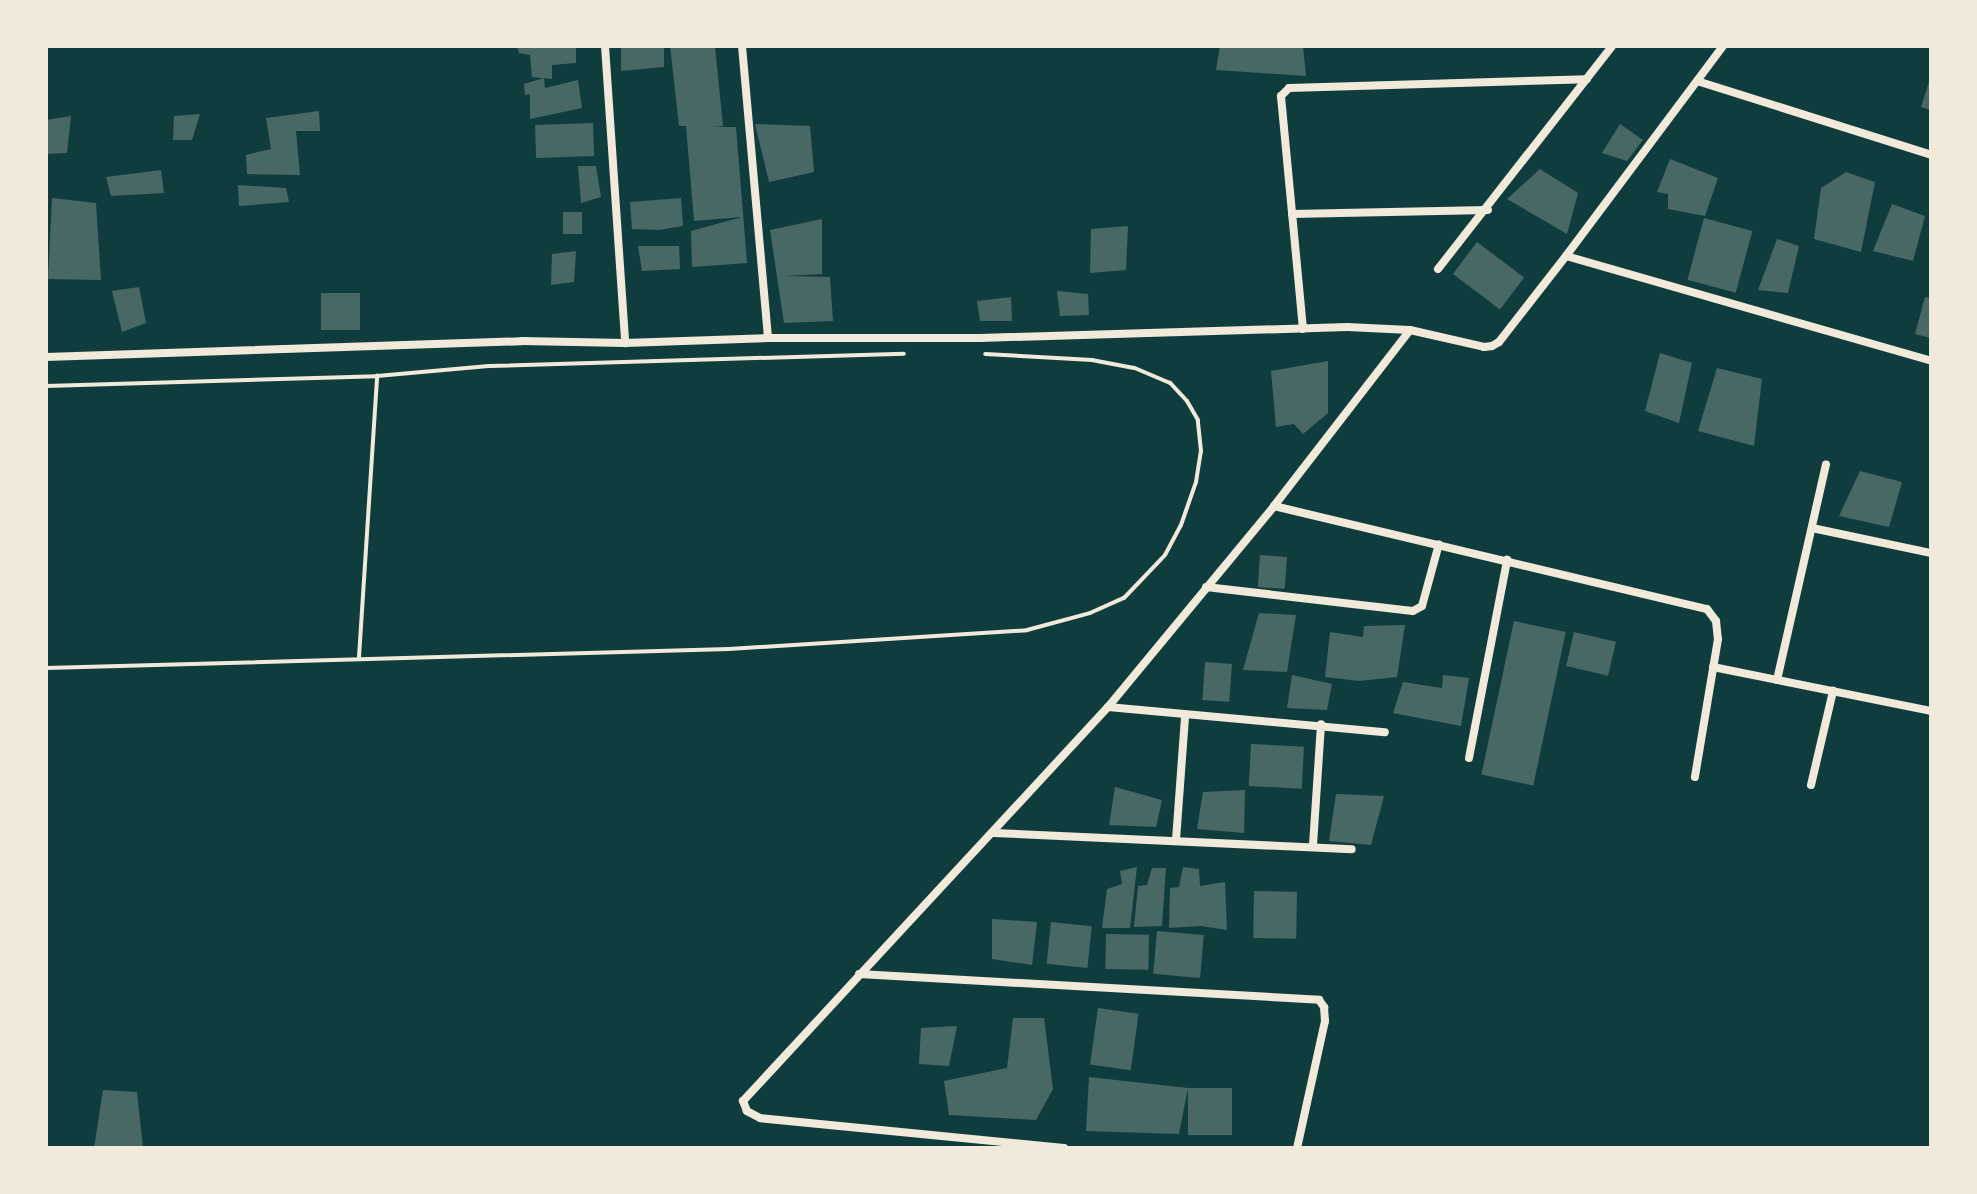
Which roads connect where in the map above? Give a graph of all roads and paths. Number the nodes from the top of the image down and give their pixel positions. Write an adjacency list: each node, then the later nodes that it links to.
1 (605, 46): 15 (street)
2 (742, 46): 14 (street)
3 (1612, 46): 5 (street)
4 (1723, 46): 6 (street)
5 (1587, 79): 8 (street); 9 (street)
6 (1697, 81): 7 (street); 10 (street)
7 (1931, 155)
8 (1488, 210): 9 (street); 11 (street)
9 (1292, 214): 12 (street)
10 (1566, 256): 13 (street); 19 (street)
11 (1438, 269)
12 (1303, 329): 13 (street); 14 (street)
13 (1410, 330): 23 (street)
14 (768, 338): 15 (street)
15 (625, 343): 18 (street)
16 (982, 353): 29 (path)
17 (920, 354): 20 (path)
18 (46, 357)
19 (1931, 361)
20 (377, 376): 21 (path); 29 (path)
21 (46, 386)
22 (1826, 464): 24 (street)
23 (1274, 506): 25 (street); 28 (street)
24 (1812, 528): 26 (street); 32 (street)
25 (1439, 544): 27 (street); 28 (street)
26 (1931, 553)
27 (1507, 560): 30 (street); 39 (street)
28 (1206, 587): 34 (street)
29 (359, 658): 31 (path)
30 (1713, 667): 32 (street); 40 (street)
31 (46, 668)
32 (1777, 680): 33 (street)
33 (1833, 691): 35 (street); 41 (street)
34 (1108, 707): 36 (street); 42 (street)
35 (1931, 711)
36 (1185, 716): 37 (street); 43 (street)
37 (1321, 724): 38 (street); 44 (street)
38 (1385, 732)
39 (1469, 758)
40 (1695, 777)
41 (1811, 785)
42 (994, 833): 43 (street); 46 (street)
43 (1176, 840): 44 (street)
44 (1313, 845): 45 (street)
45 (1352, 849)
46 (859, 974): 47 (street); 48 (street)
47 (1064, 1148)
48 (1297, 1148)

